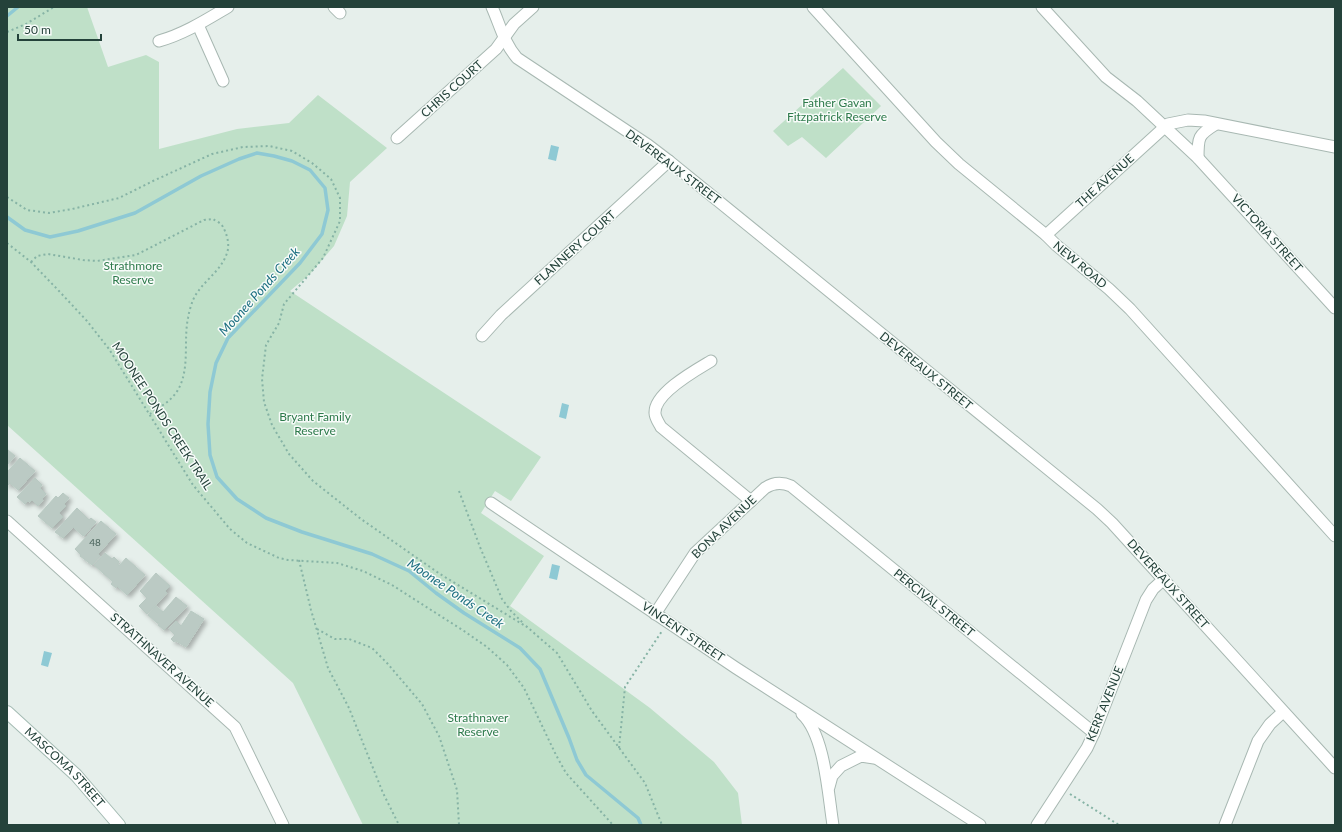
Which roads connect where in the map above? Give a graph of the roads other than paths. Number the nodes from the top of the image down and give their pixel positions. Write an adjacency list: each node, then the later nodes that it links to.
1 (228, 7): 6 (street)
2 (492, 7): 7 (street, DEVEREAUX STREET)
3 (533, 7): 7 (street, CHRIS COURT)
4 (813, 7): 16 (street, NEW ROAD)
5 (1042, 7): 10 (street, VICTORIA STREET)
6 (198, 25): 8 (street); 9 (street)
7 (504, 39): 12 (street, CHRIS COURT); 15 (street, DEVEREAUX STREET)
8 (159, 41)
9 (223, 81)
10 (1169, 124): 11 (street); 14 (street, VICTORIA STREET); 16 (street, THE AVENUE)
11 (1216, 124): 13 (street); 14 (street)
12 (397, 138)
13 (1335, 147)
14 (1198, 158): 17 (street, VICTORIA STREET)
15 (669, 161): 18 (street, FLANNERY COURT); 25 (street, DEVEREAUX STREET)
16 (1046, 235): 24 (street, NEW ROAD)
17 (1335, 308)
18 (482, 336)
19 (711, 361): 21 (street)
20 (771, 484): 21 (street, BONA AVENUE); 30 (street, PERCIVAL STREET)
21 (752, 501): 26 (street, BONA AVENUE)
22 (491, 503): 26 (street, VINCENT STREET)
23 (7, 521): 35 (street, STRATHNAVER AVENUE)
24 (1335, 536)
25 (1164, 579): 29 (street, DEVEREAUX STREET); 30 (street, KERR AVENUE)
26 (654, 614): 27 (street, VINCENT STREET)
27 (788, 701): 31 (street, VINCENT STREET); 33 (street)
28 (7, 712): 34 (main road, MASCOMA STREET)
29 (1283, 712): 32 (street, DEVEREAUX STREET); 39 (street)
30 (1094, 734): 38 (street, KERR AVENUE)
31 (876, 758): 33 (street); 37 (street, VINCENT STREET)
32 (1335, 768)
33 (828, 792): 36 (street)
34 (119, 825)
35 (283, 825)
36 (833, 825)
37 (980, 825)
38 (1036, 825)
39 (1225, 825)

